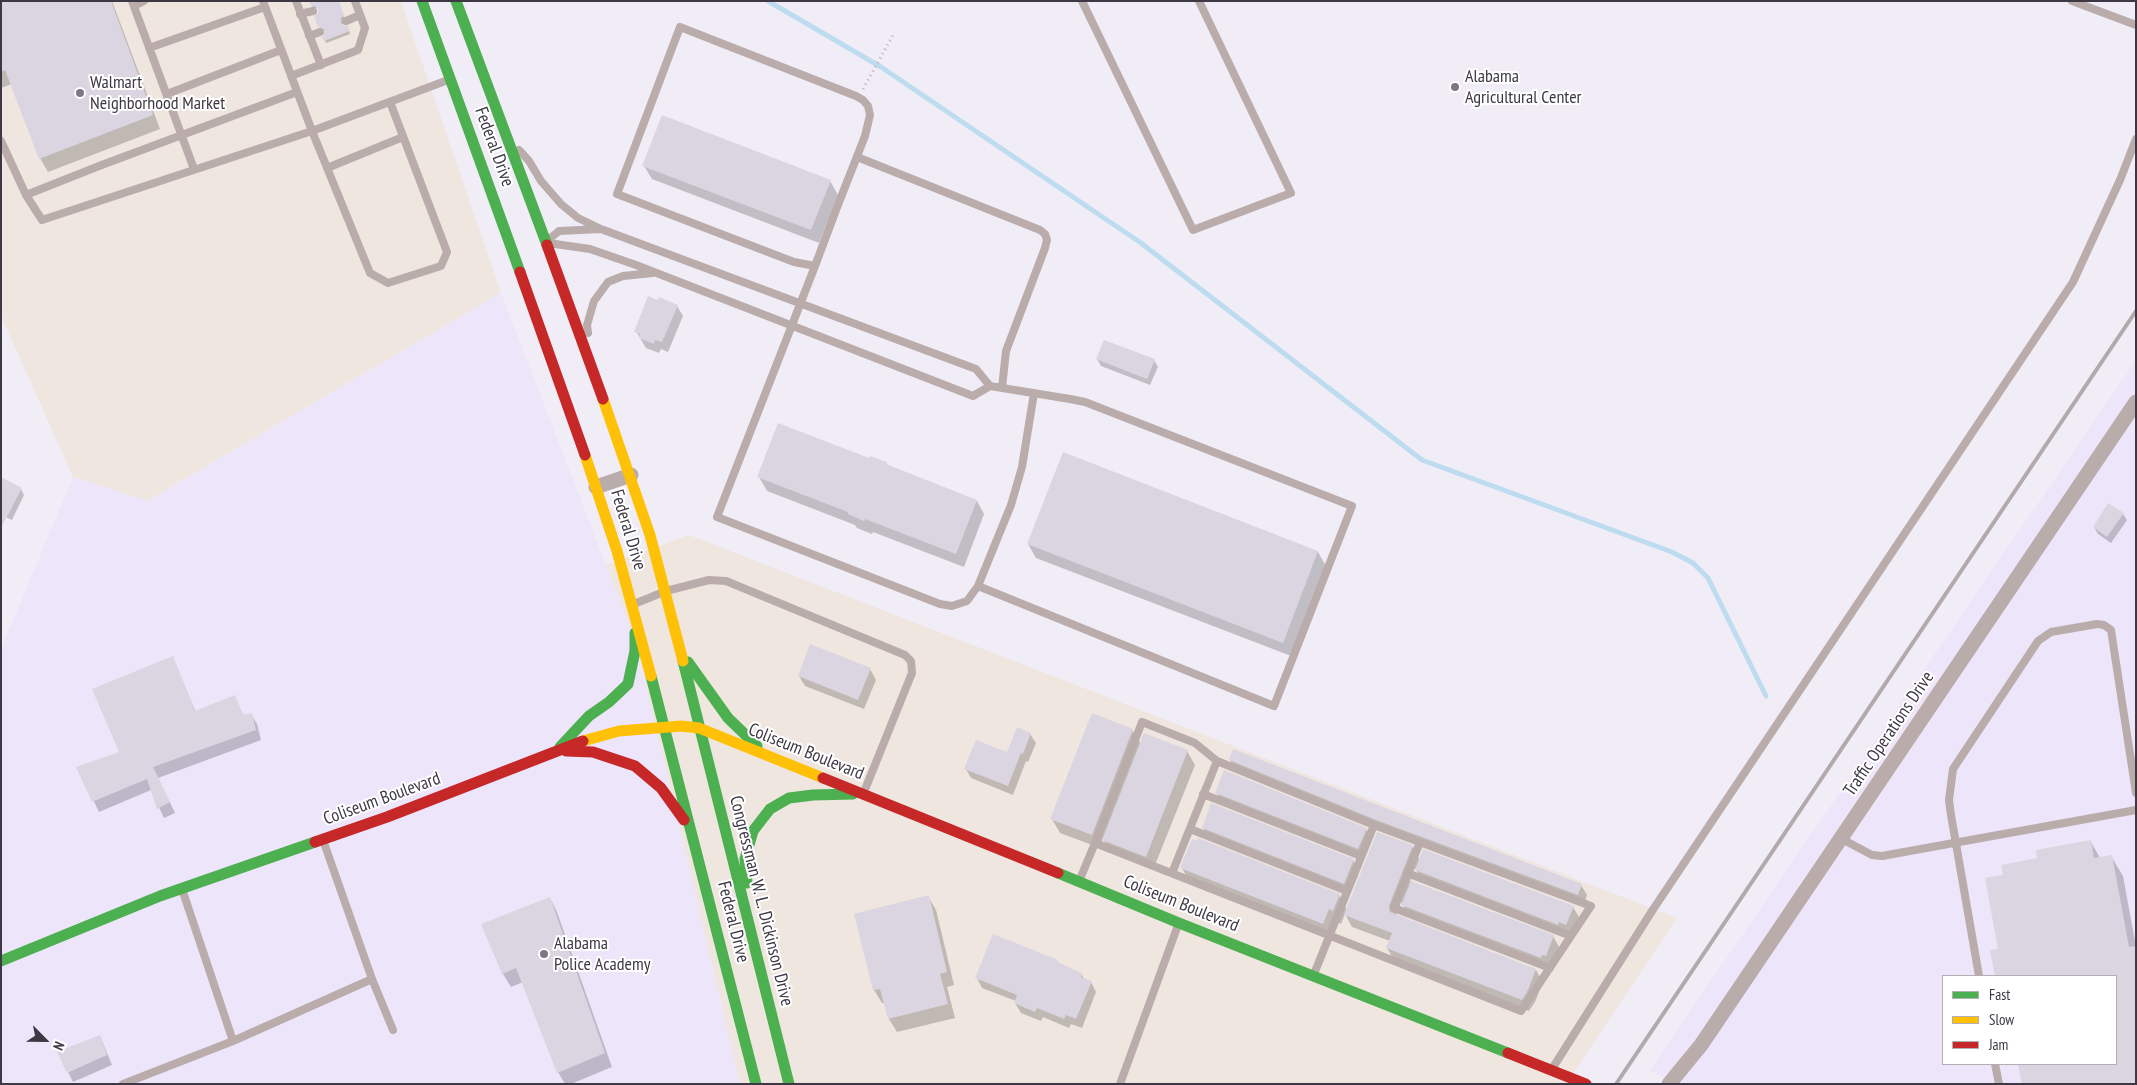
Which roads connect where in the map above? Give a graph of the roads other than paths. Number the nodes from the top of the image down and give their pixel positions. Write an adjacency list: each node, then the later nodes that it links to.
1 (144, 1): 9 (lane)
2 (296, 1): 12 (lane)
3 (355, 1): 13 (lane)
4 (422, 1): 22 (main road, Federal Drive)
5 (456, 1): 29 (main road, Federal Drive)
6 (1082, 1): 7 (lane)
7 (1199, 1)
8 (2072, 1): 15 (lane)
9 (133, 3): 18 (lane)
10 (264, 4): 18 (lane); 19 (lane)
11 (312, 11): 12 (lane)
12 (300, 14): 17 (lane)
13 (360, 15): 14 (lane); 20 (lane)
14 (346, 21)
15 (2136, 25)
16 (320, 32): 17 (lane)
17 (310, 36): 20 (lane)
18 (149, 48): 24 (lane)
19 (281, 50): 21 (lane); 24 (lane)
20 (321, 65): 21 (lane)
21 (291, 76): 23 (lane)
22 (450, 79): 25 (lane); 48 (main road, Federal Drive)
23 (297, 92): 26 (lane); 27 (lane)
24 (166, 94): 27 (lane)
25 (390, 102): 26 (lane); 28 (lane)
26 (312, 131): 33 (lane); 34 (lane)
27 (182, 135): 34 (lane); 35 (lane)
28 (403, 137): 33 (lane); 33 (lane)
29 (507, 138): 36 (lane); 37 (main road, Federal Drive)
30 (2136, 138): 88 (lane)
31 (1, 141): 35 (lane)
32 (857, 157): 38 (lane); 38 (lane); 44 (lane)
33 (327, 168)
34 (194, 169): 35 (lane)
35 (26, 195)
36 (601, 229): 37 (lane); 40 (lane)
37 (542, 244): 39 (lane); 42 (main road, Federal Drive)
38 (815, 266): 40 (lane)
39 (656, 272): 41 (lane); 42 (lane)
40 (800, 304): 41 (lane); 43 (lane)
41 (792, 325): 43 (lane); 49 (lane)
42 (589, 358): 47 (main road, Federal Drive)
43 (990, 386): 44 (lane)
44 (1002, 388): 45 (lane)
45 (1034, 393): 49 (lane); 49 (lane)
46 (2136, 402): 65 (street, Traffic Operations Drive)
47 (631, 475): 48 (street); 50 (main road, Federal Drive)
48 (596, 487): 51 (main road, Federal Drive)
49 (978, 586)
50 (666, 591): 51 (lane); 52 (main road, Federal Drive); 59 (lane)
51 (634, 610): 53 (main road, Federal Drive); 55 (main road)
52 (681, 651): 54 (main road, Federal Drive); 56 (main road)
53 (665, 726): 54 (main road, Coliseum Boulevard); 55 (main road, Coliseum Boulevard); 64 (main road, Federal Drive)
54 (698, 728): 56 (main road, Coliseum Boulevard); 77 (main road, Congressman W. L. Dickinson Drive)
55 (556, 751): 64 (main road); 66 (main road, Coliseum Boulevard)
56 (766, 754): 59 (main road, Coliseum Boulevard)
57 (1217, 761): 60 (lane); 62 (lane); 68 (lane)
58 (2136, 793): 69 (lane)
59 (863, 794): 73 (main road, Coliseum Boulevard); 77 (main road)
60 (1204, 794): 63 (lane); 70 (lane)
61 (2136, 810): 69 (lane)
62 (1374, 825): 67 (lane); 70 (lane)
63 (1190, 829): 71 (lane); 75 (lane)
64 (693, 835): 90 (main road, Federal Drive)
65 (1840, 838): 69 (lane); 94 (street, Traffic Operations Drive)
66 (323, 839): 74 (main road, Coliseum Boulevard); 84 (lane)
67 (1420, 842): 72 (lane); 79 (lane)
68 (1095, 843): 71 (lane); 73 (lane)
69 (1955, 843): 82 (lane)
70 (1362, 856): 75 (lane)
71 (1172, 873): 78 (lane)
72 (1407, 873): 79 (lane); 81 (lane)
73 (1080, 881): 76 (main road, Coliseum Boulevard)
74 (182, 888): 80 (main road, Coliseum Boulevard); 86 (lane)
75 (1347, 891): 78 (lane)
76 (1179, 923): 83 (main road, Coliseum Boulevard); 92 (lane)
77 (752, 935): 91 (main road, Congressman W. L. Dickinson Drive)
78 (1329, 936): 81 (lane); 83 (lane)
79 (1571, 936): 81 (lane)
80 (1, 961)
81 (1550, 968)
82 (1979, 975)
83 (1313, 976): 88 (main road, Coliseum Boulevard)
84 (372, 979): 85 (lane); 86 (lane)
85 (393, 1030)
86 (233, 1041): 89 (lane)
87 (1995, 1065): 95 (lane)
88 (1551, 1070): 93 (main road, Coliseum Boulevard)
89 (123, 1084)
90 (756, 1084)
91 (789, 1084)
92 (1120, 1084)
93 (1586, 1084)
94 (1669, 1084)
95 (1999, 1084)

